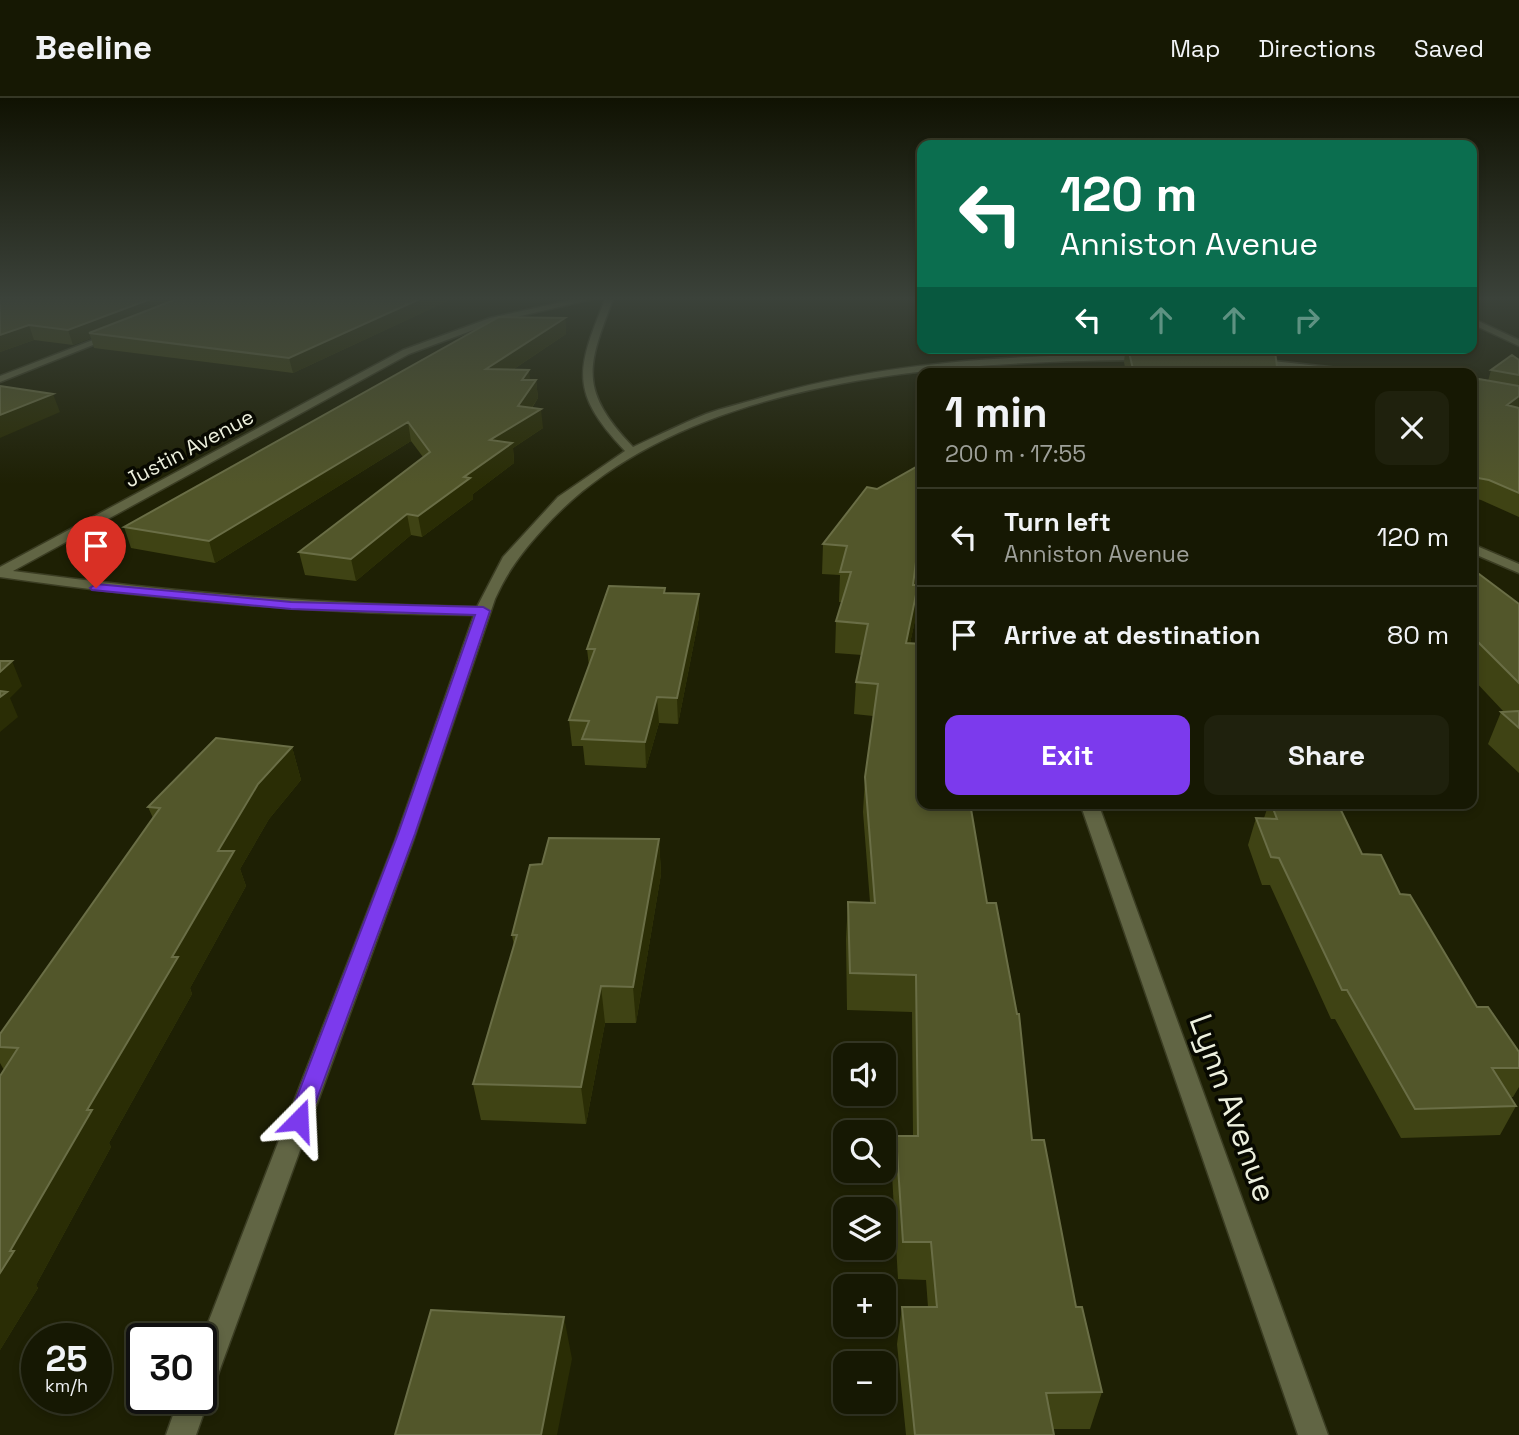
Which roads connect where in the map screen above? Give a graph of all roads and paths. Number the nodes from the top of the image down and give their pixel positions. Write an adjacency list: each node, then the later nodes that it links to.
1 (51, 359): 9 (street)
2 (392, 359): 13 (street, Justin Avenue)
3 (588, 359): 10 (street)
4 (998, 359): 6 (street)
5 (1237, 361): 7 (street)
6 (923, 368)
7 (1306, 368)
8 (917, 369): 10 (street)
9 (0, 379)
10 (633, 453): 14 (street)
11 (1477, 550): 12 (street)
12 (1519, 569)
13 (0, 572): 14 (street)
14 (483, 611): 16 (street)
15 (1091, 809): 19 (street, Lynn Avenue)
16 (217, 1338)
17 (188, 1414): 18 (street)
18 (181, 1435)
19 (1313, 1435)

